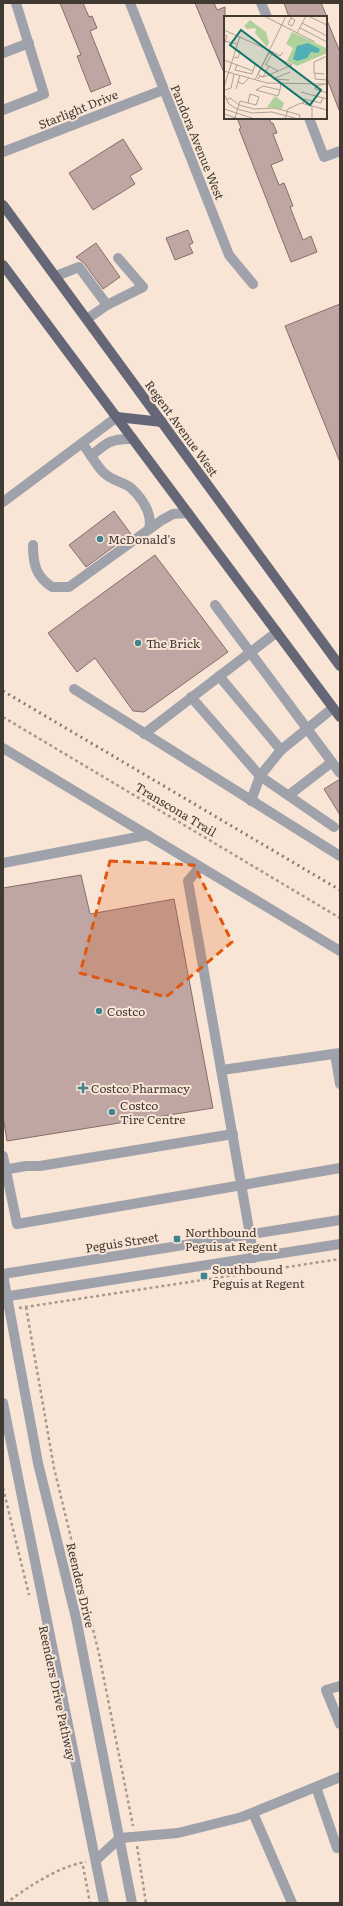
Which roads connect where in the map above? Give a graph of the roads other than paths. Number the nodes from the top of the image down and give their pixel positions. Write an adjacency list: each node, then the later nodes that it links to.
1 (16, 3): 5 (street)
2 (130, 3): 7 (street, Pandora Avenue West)
3 (261, 3): 4 (street)
4 (267, 16)
5 (29, 43): 6 (street); 8 (street)
6 (3, 53)
7 (163, 90): 11 (street, Starlight Drive); 16 (street, Pandora Avenue West)
8 (3, 110)
9 (309, 119): 10 (street)
10 (340, 150)
11 (3, 152)
12 (3, 205): 15 (main road, Regent Avenue West)
13 (118, 258): 17 (street)
14 (3, 265): 19 (main road)
15 (56, 276): 17 (street); 18 (main road, Regent Avenue West)
16 (253, 284)
17 (107, 306): 18 (street)
18 (87, 319): 20 (main road, Regent Avenue West)
19 (117, 417): 20 (main road); 21 (main road); 22 (street)
20 (162, 422): 31 (main road, Regent Avenue West)
21 (133, 439): 23 (street); 25 (main road)
22 (82, 443): 23 (street); 24 (street)
23 (91, 456): 26 (street)
24 (3, 502)
25 (188, 513): 26 (street); 29 (main road)
26 (149, 529): 27 (street)
27 (33, 545)
28 (215, 604): 30 (street)
29 (277, 632): 30 (street); 35 (main road)
30 (251, 652): 32 (street); 37 (street)
31 (340, 666)
32 (219, 676): 34 (street); 40 (street)
33 (74, 689): 38 (street)
34 (191, 697): 38 (street); 43 (street)
35 (337, 705): 36 (main road); 37 (street)
36 (340, 717)
37 (307, 729): 40 (street); 41 (street)
38 (144, 734): 45 (street)
39 (3, 748): 47 (street)
40 (281, 750): 43 (street)
41 (332, 762): 42 (street); 44 (street)
42 (340, 773)
43 (260, 776): 44 (street); 45 (street)
44 (289, 795): 46 (street)
45 (251, 801): 48 (street)
46 (334, 827)
47 (148, 836): 49 (street); 50 (street)
48 (340, 856)
49 (3, 863)
50 (200, 867): 51 (street); 53 (street)
51 (340, 951)
52 (337, 1053): 53 (street); 54 (street)
53 (222, 1070): 55 (street)
54 (340, 1084)
55 (233, 1134): 58 (street); 59 (street)
56 (3, 1156): 58 (street)
57 (340, 1168): 59 (street)
58 (4, 1169): 59 (street)
59 (242, 1184): 61 (street)
60 (340, 1220): 61 (street, Peguis Street)
61 (251, 1234): 63 (street); 64 (street, Peguis Street)
62 (340, 1244): 63 (street)
63 (254, 1258): 65 (street)
64 (3, 1274): 65 (street, Reenders Drive)
65 (4, 1297): 72 (street, Reenders Drive)
66 (3, 1403): 74 (street)
67 (340, 1686): 68 (street)
68 (340, 1724)
69 (340, 1777): 70 (street)
70 (316, 1787): 71 (street); 73 (street)
71 (253, 1813): 72 (street); 77 (street)
72 (120, 1838): 74 (street); 76 (street, Reenders Drive)
73 (340, 1847)
74 (96, 1860): 75 (street)
75 (104, 1903)
76 (132, 1903)
77 (292, 1903)

